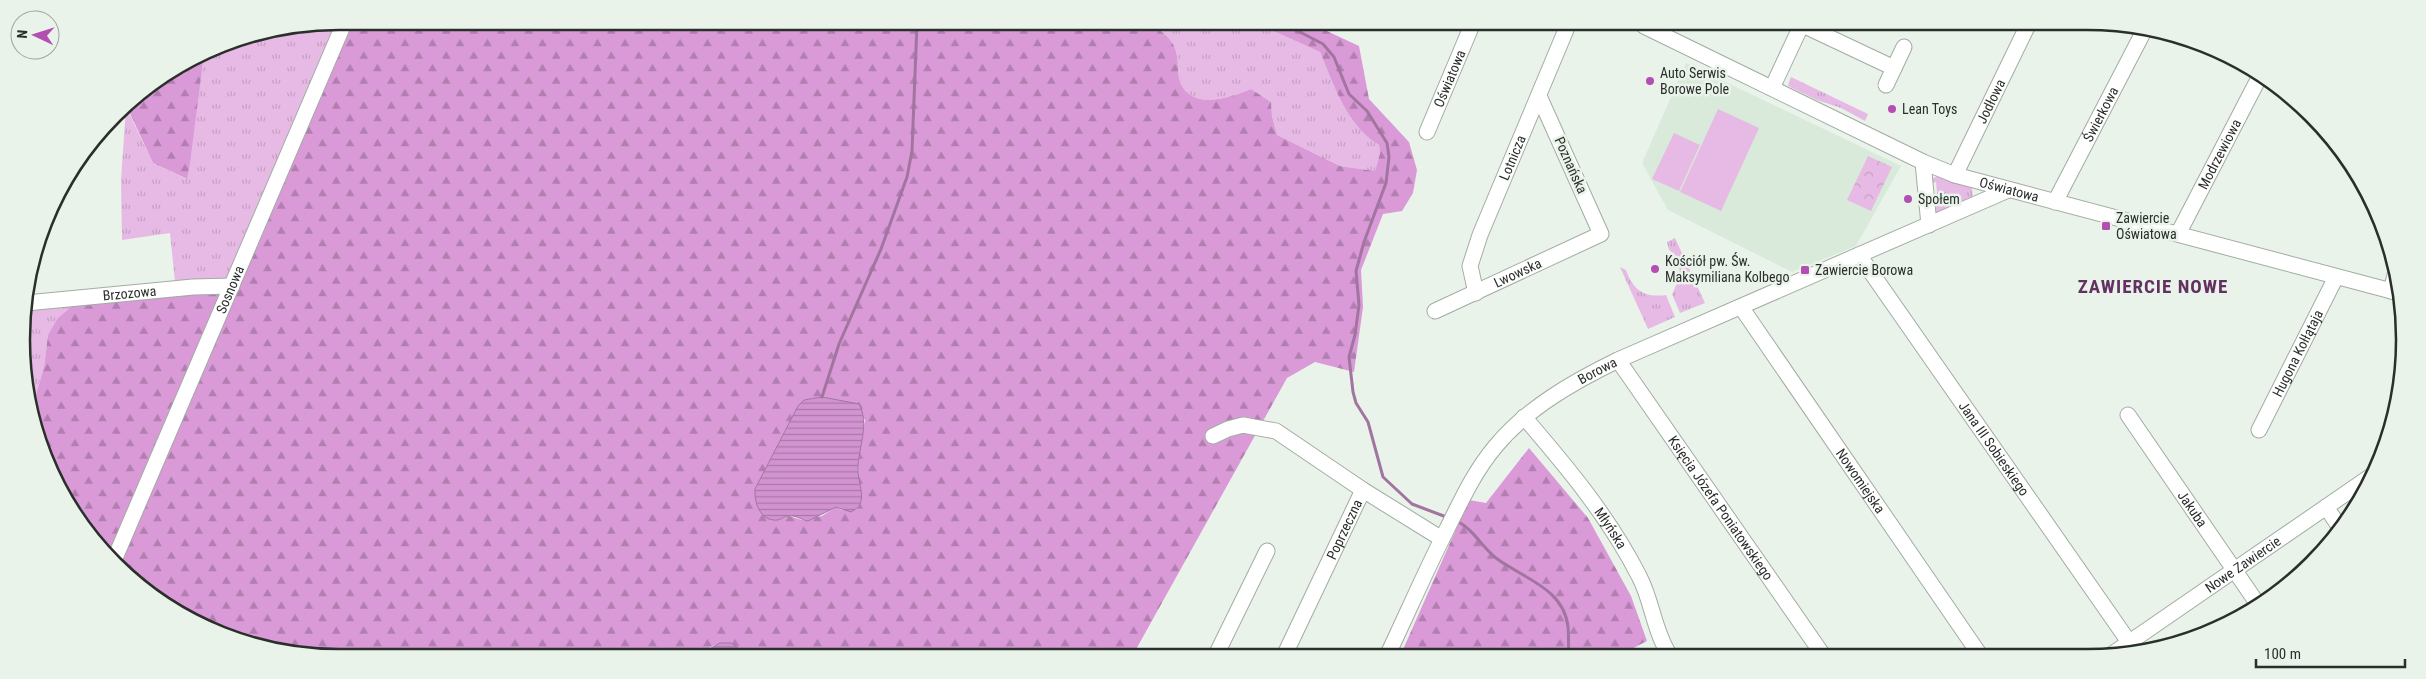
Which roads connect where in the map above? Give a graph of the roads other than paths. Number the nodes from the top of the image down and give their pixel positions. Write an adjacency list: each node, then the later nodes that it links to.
1 (341, 30): 25 (street, Sosnowa)
2 (1470, 30): 15 (street, Oświatowa)
3 (1566, 30): 14 (street, Lotnicza)
4 (1652, 30): 13 (street, Oświatowa)
5 (1799, 30): 13 (street)
6 (1813, 30): 10 (street)
7 (2026, 30): 17 (street, Jodłowa)
8 (2142, 35): 19 (street, Świerkowa)
9 (1904, 46): 10 (street)
10 (1894, 68): 12 (street)
11 (2257, 81): 22 (street, Modrzewiowa)
12 (1886, 85)
13 (1772, 88): 16 (street, Oświatowa)
14 (1539, 96): 21 (street, Poznańska); 27 (street, Lotnicza)
15 (1427, 132)
16 (1923, 162): 17 (street, Oświatowa); 20 (street)
17 (1955, 175): 18 (street, Oświatowa)
18 (2008, 190): 19 (street, Oświatowa); 20 (street, Borowa)
19 (2055, 202): 22 (street, Oświatowa)
20 (1929, 225): 23 (street, Borowa)
21 (1601, 234): 27 (street, Lwowska)
22 (2178, 234): 24 (street, Oświatowa)
23 (1859, 255): 29 (street, Borowa); 45 (street, Jana III Sobieskiego)
24 (2336, 277): 26 (street, Oświatowa); 34 (street, Hugona Kołłątaja)
25 (232, 286): 28 (street, Brzozowa); 42 (street, Sosnowa)
26 (2392, 291)
27 (1476, 293): 30 (street, Lwowska)
28 (33, 302)
29 (1741, 307): 31 (street, Borowa); 52 (street, Nowomiejska)
30 (1435, 310)
31 (1618, 360): 33 (street, Borowa); 51 (street, Księcia Józefa Poniatowskiego)
32 (2128, 415): 43 (street, Jakuba)
33 (1524, 417): 40 (street, Borowa); 50 (street, Młyńska)
34 (2259, 430)
35 (1213, 436): 37 (street)
36 (2360, 483): 38 (street, Nowe Zawiercie)
37 (1363, 490): 40 (street, Poprzeczna); 48 (street, Poprzeczna)
38 (2326, 507): 39 (street); 43 (street, Nowe Zawiercie)
39 (2336, 522)
40 (1444, 534): 49 (street, Borowa)
41 (1268, 551): 47 (street)
42 (117, 554)
43 (2235, 570): 44 (street, Jakuba); 45 (street, Nowe Zawiercie)
44 (2255, 599)
45 (2129, 642): 46 (street, Nowe Zawiercie)
46 (2123, 646)
47 (1220, 649)
48 (1287, 649)
49 (1390, 649)
50 (1667, 649)
51 (1820, 649)
52 (1976, 649)

